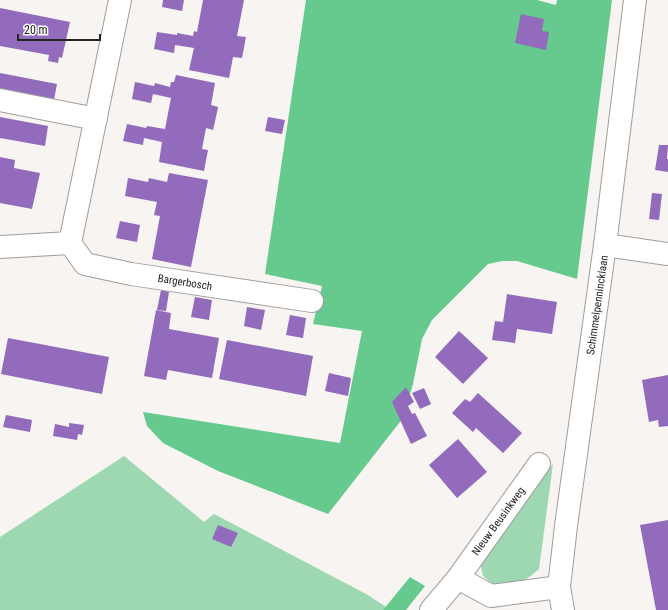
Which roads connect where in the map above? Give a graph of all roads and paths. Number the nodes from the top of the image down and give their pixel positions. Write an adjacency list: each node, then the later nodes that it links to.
1 (120, 0): 4 (street)
2 (635, 0): 6 (street, Schimmelpennincklaan)
3 (0, 100): 4 (street)
4 (96, 119): 5 (street)
5 (70, 242): 7 (street); 9 (street, Bargerbosch)
6 (605, 245): 8 (street); 12 (street, Schimmelpennincklaan)
7 (0, 247)
8 (668, 254)
9 (312, 301)
10 (539, 464): 11 (street, Nieuw Beusinkweg)
11 (458, 578): 12 (street); 13 (street, Nieuw Beusinkweg)
12 (559, 587): 14 (street, Schimmelpennincklaan)
13 (431, 610)
14 (563, 610)

